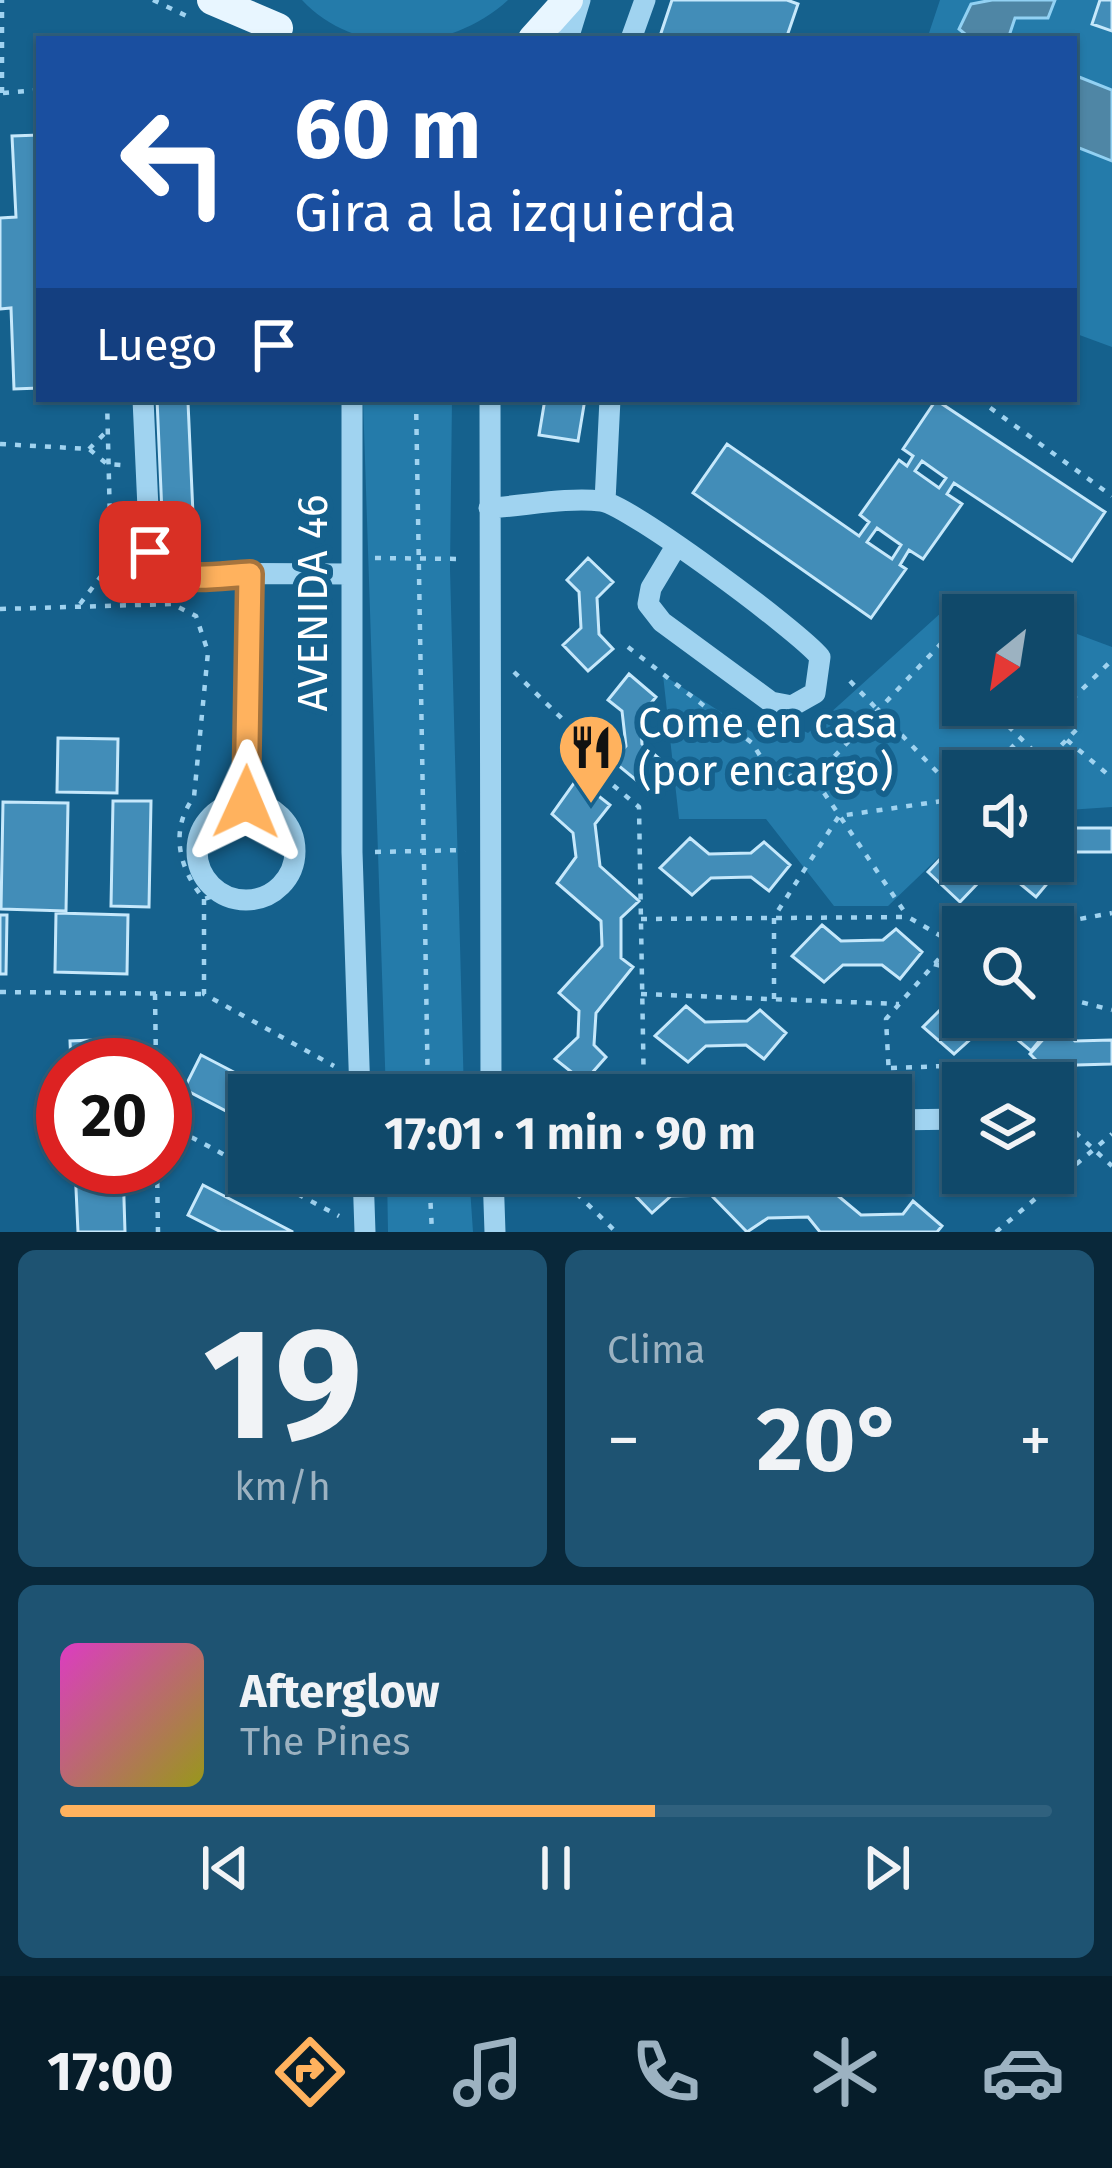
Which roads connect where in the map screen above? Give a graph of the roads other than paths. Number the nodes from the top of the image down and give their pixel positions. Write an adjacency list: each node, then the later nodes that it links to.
1 (212, 0): 6 (main road)
2 (255, 0): 6 (main road)
3 (568, 0): 7 (main road)
4 (580, 0): 8 (street)
5 (646, 0): 9 (street)
6 (285, 34)
7 (536, 36)
8 (569, 36)
9 (632, 36)
10 (143, 402): 18 (street)
11 (352, 402): 17 (street, AVENIDA 46)
12 (490, 402): 15 (street)
13 (610, 402): 14 (street)
14 (605, 501): 15 (street); 16 (street)
15 (489, 508): 21 (street)
16 (675, 548): 16 (street)
17 (351, 566): 18 (street); 20 (street, AVENIDA 46)
18 (250, 574): 19 (street)
19 (246, 802): 19 (street)
20 (360, 1074)
21 (491, 1074)
22 (942, 1119): 23 (street)
23 (912, 1120)
24 (364, 1194): 26 (street)
25 (494, 1194): 27 (street)
26 (365, 1231)
27 (495, 1232)

